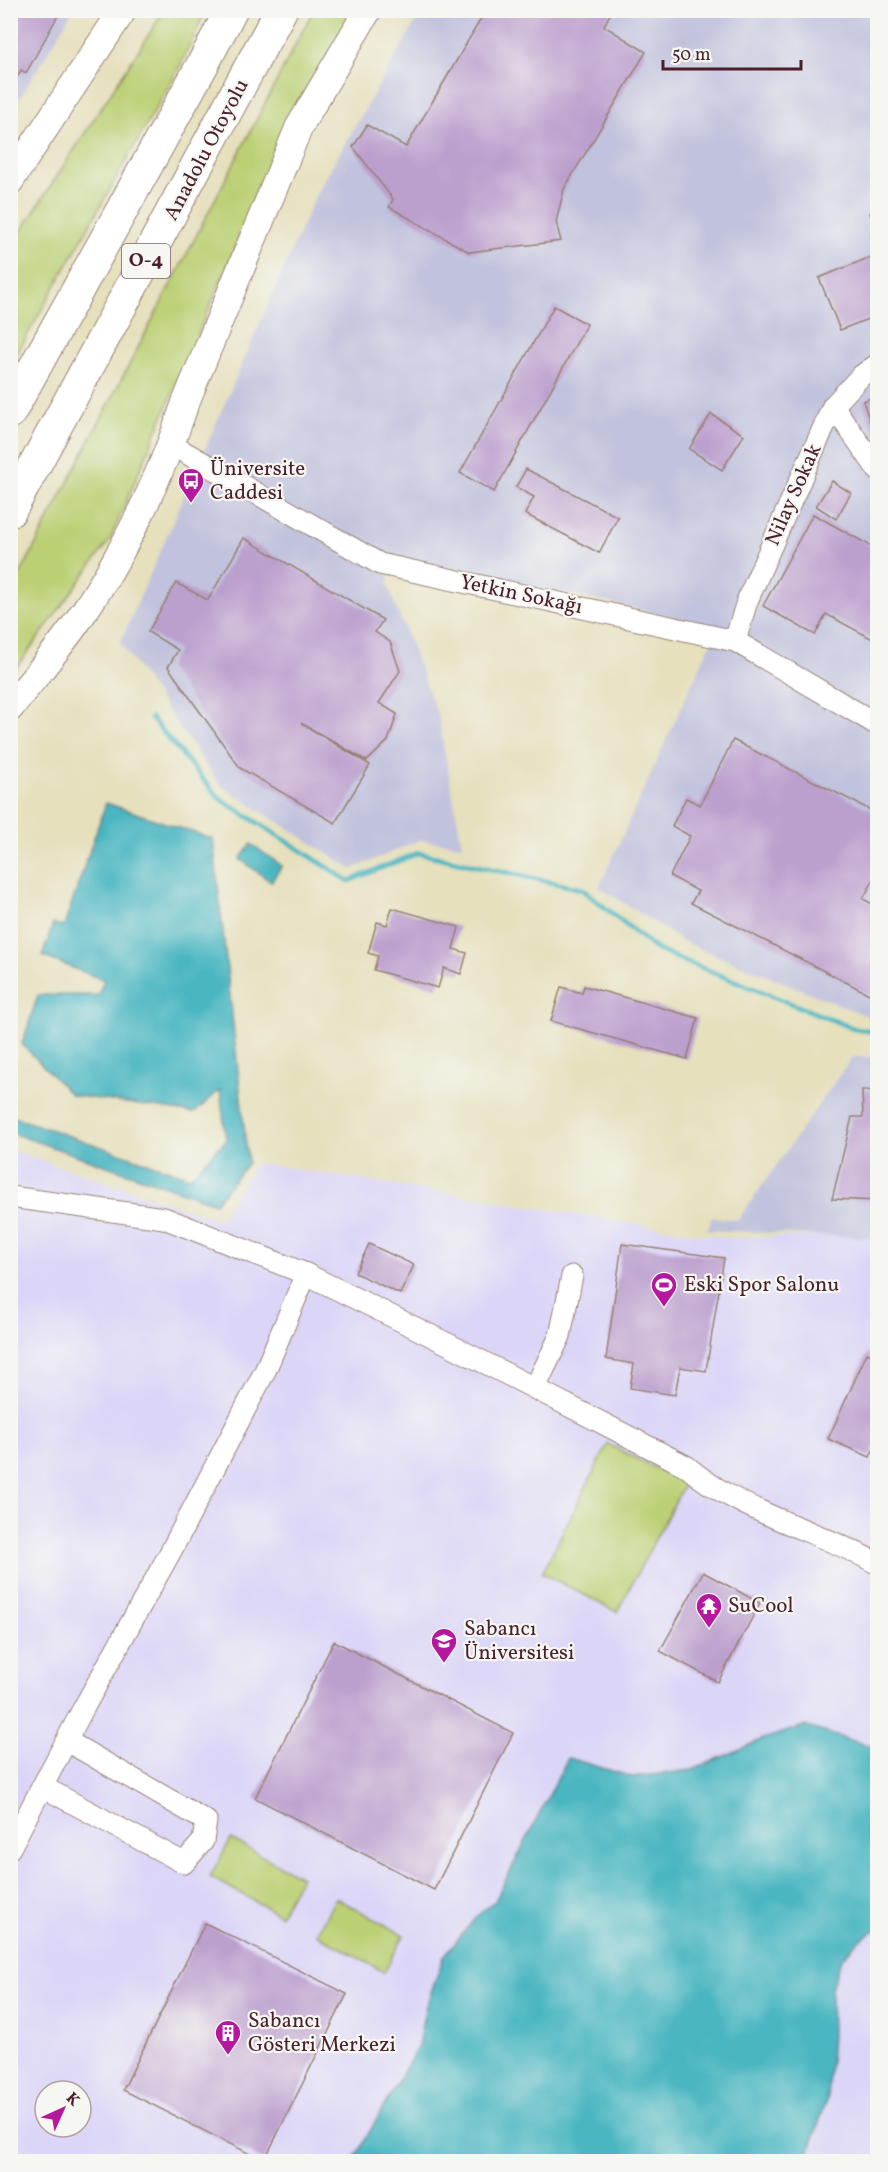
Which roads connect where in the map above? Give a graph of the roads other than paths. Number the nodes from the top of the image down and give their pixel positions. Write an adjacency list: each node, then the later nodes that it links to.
1 (123, 10): 5 (main road)
2 (231, 10): 8 (highway, Anadolu Otoyolu / O-4)
3 (281, 10): 11 (highway, Anadolu Otoyolu / O-4)
4 (368, 10): 9 (main road)
5 (11, 179)
6 (878, 364): 7 (street, Nilay Sokak)
7 (833, 406): 10 (street); 12 (street, Nilay Sokak)
8 (10, 412)
9 (172, 445): 12 (street, Yetkin Sokağı); 13 (main road)
10 (878, 470)
11 (10, 511)
12 (735, 641): 14 (street, Yetkin Sokağı)
13 (10, 708)
14 (878, 725)
15 (10, 1197): 16 (street)
16 (306, 1274): 18 (street); 20 (street)
17 (572, 1276): 18 (street)
18 (535, 1388): 19 (street)
19 (878, 1564)
20 (67, 1741): 21 (street); 21 (street)
21 (43, 1788): 22 (street)
22 (10, 1848)

